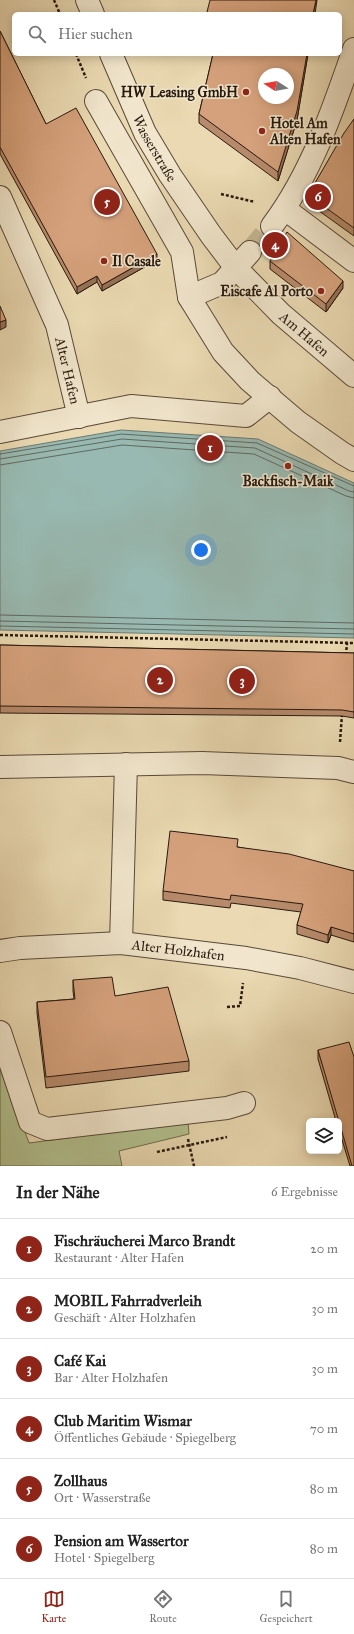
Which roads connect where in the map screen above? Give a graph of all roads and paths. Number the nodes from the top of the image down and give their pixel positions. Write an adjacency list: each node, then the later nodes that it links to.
1 (54, 0): 3 (path)
2 (87, 0): 4 (street)
3 (59, 12)
4 (92, 12)
5 (354, 49): 10 (street)
6 (112, 56): 12 (street, Wasserstraße)
7 (96, 101): 15 (street)
8 (221, 194): 10 (path)
9 (0, 197): 18 (street, Alter Hafen)
10 (285, 209): 11 (street); 14 (street)
11 (272, 226)
12 (211, 235): 13 (street, Am Hafen)
13 (243, 260): 15 (street); 16 (street, Am Hafen)
14 (354, 261)
15 (189, 297): 17 (street)
16 (354, 376)
17 (270, 397): 18 (street, Alter Hafen); 20 (street)
18 (79, 417): 19 (street, Alter Hafen)
19 (0, 432)
20 (354, 460)
21 (0, 635): 22 (path)
22 (347, 643): 23 (path); 24 (path)
23 (354, 643)
24 (346, 659)
25 (342, 713): 28 (path)
26 (126, 764): 27 (street); 28 (street); 29 (street)
27 (0, 767)
28 (346, 770)
29 (121, 943): 30 (street, Alter Holzhafen); 31 (street, Alter Holzhafen)
30 (0, 951)
31 (246, 958): 32 (street, Alter Holzhafen); 33 (path)
32 (354, 982)
33 (227, 1007)
34 (0, 1032): 35 (street)
35 (244, 1103)
36 (230, 1136): 37 (path)
37 (157, 1152)

